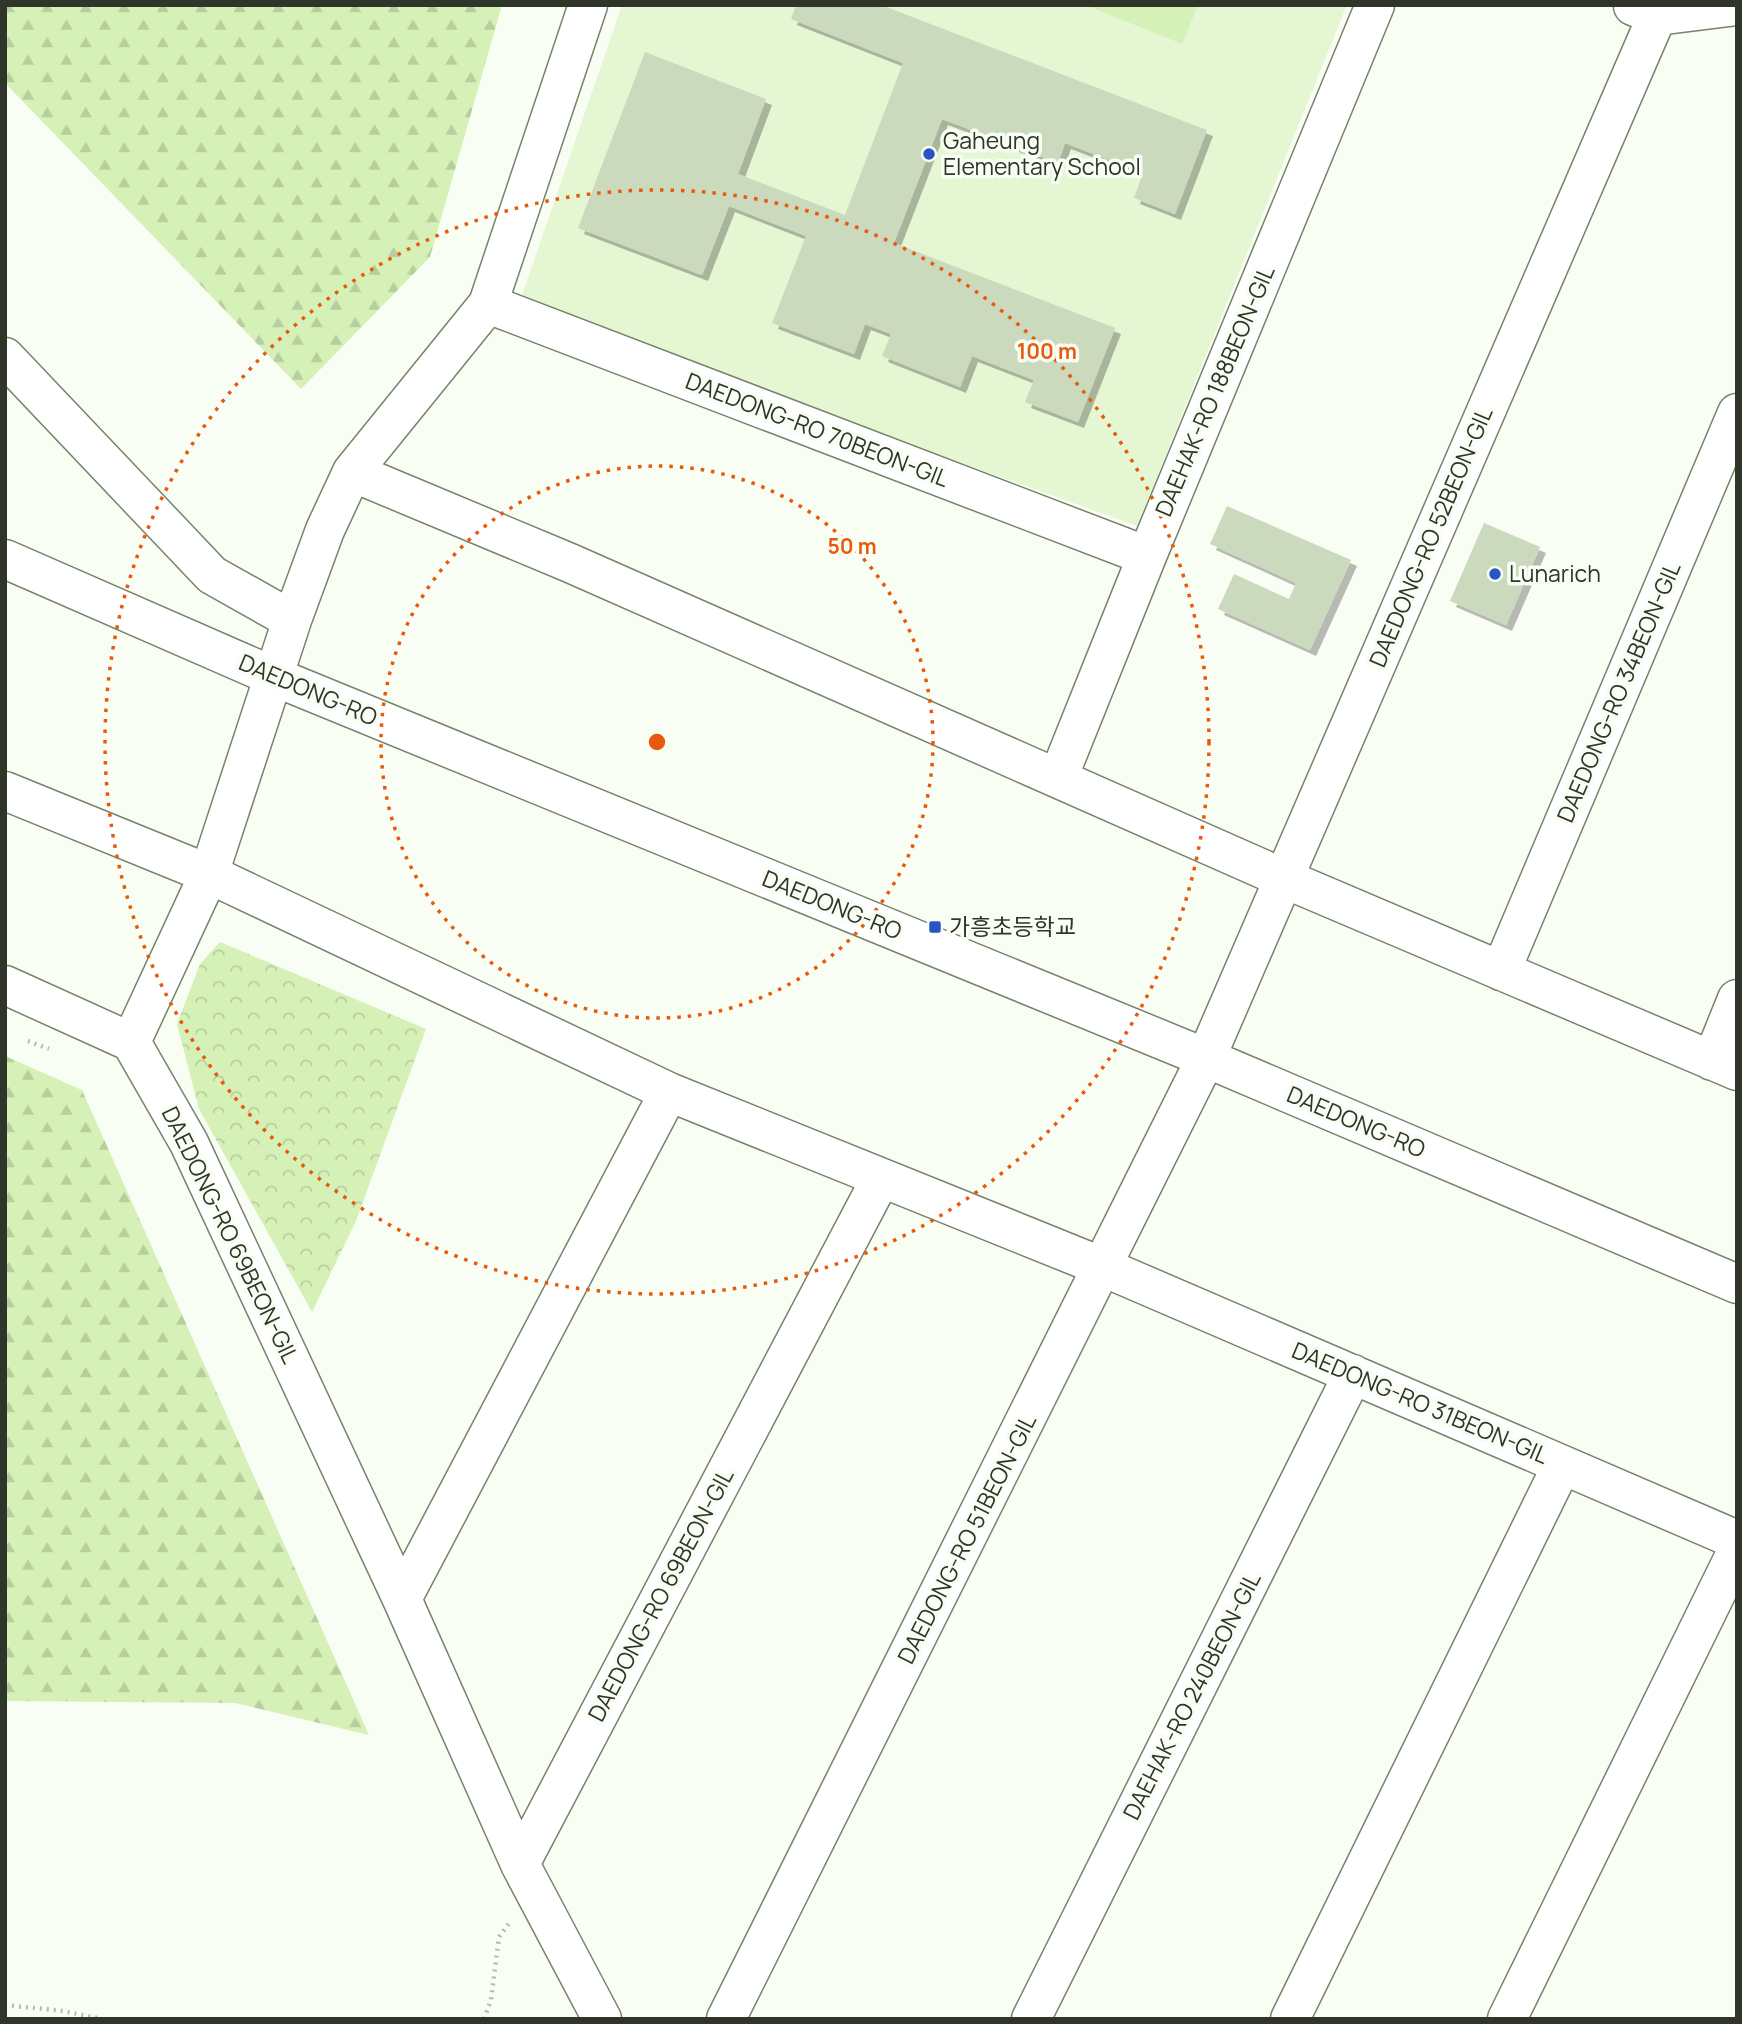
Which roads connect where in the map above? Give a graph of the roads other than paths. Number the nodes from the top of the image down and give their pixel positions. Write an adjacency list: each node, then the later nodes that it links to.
1 (588, 5): 5 (street)
2 (1375, 5): 9 (street, DAEHAK-RO 188BEON-GIL)
3 (1737, 6): 4 (street)
4 (1648, 9): 16 (street, DAEDONG-RO 52BEON-GIL)
5 (488, 304): 8 (street); 9 (street, DAEDONG-RO 70BEON-GIL)
6 (5, 357): 11 (street)
7 (1737, 412): 17 (street, DAEDONG-RO 34BEON-GIL)
8 (352, 472): 11 (street); 13 (street)
9 (1147, 555): 13 (street, DAEHAK-RO 188BEON-GIL)
10 (5, 559): 12 (street, DAEDONG-RO)
11 (292, 620): 12 (street)
12 (275, 677): 15 (street); 21 (street, DAEDONG-RO)
13 (1058, 778): 16 (street)
14 (5, 791): 15 (street)
15 (209, 874): 20 (street); 23 (street)
16 (1283, 878): 17 (street); 21 (street, DAEDONG-RO 52BEON-GIL)
17 (1501, 971): 22 (street)
18 (5, 985): 20 (street)
19 (1737, 999): 22 (street)
20 (131, 1042): 31 (street, DAEDONG-RO 69BEON-GIL)
21 (1206, 1058): 25 (street, DAEDONG-RO 51BEON-GIL); 26 (street, DAEDONG-RO)
22 (1724, 1066)
23 (668, 1092): 24 (street); 31 (street)
24 (881, 1178): 25 (street); 32 (street, DAEDONG-RO 69BEON-GIL)
25 (1103, 1267): 27 (street, DAEDONG-RO 31BEON-GIL); 34 (street, DAEDONG-RO 51BEON-GIL)
26 (1737, 1284)
27 (1353, 1374): 28 (street, DAEDONG-RO 31BEON-GIL); 35 (street, DAEHAK-RO 240BEON-GIL)
28 (1562, 1465): 29 (street, DAEDONG-RO 31BEON-GIL); 36 (street)
29 (1737, 1540)
30 (1737, 1551): 37 (street)
31 (402, 1599): 32 (street, DAEDONG-RO 69BEON-GIL)
32 (520, 1864): 33 (street, DAEDONG-RO 69BEON-GIL)
33 (602, 2019)
34 (726, 2019)
35 (1031, 2019)
36 (1290, 2019)
37 (1507, 2019)

